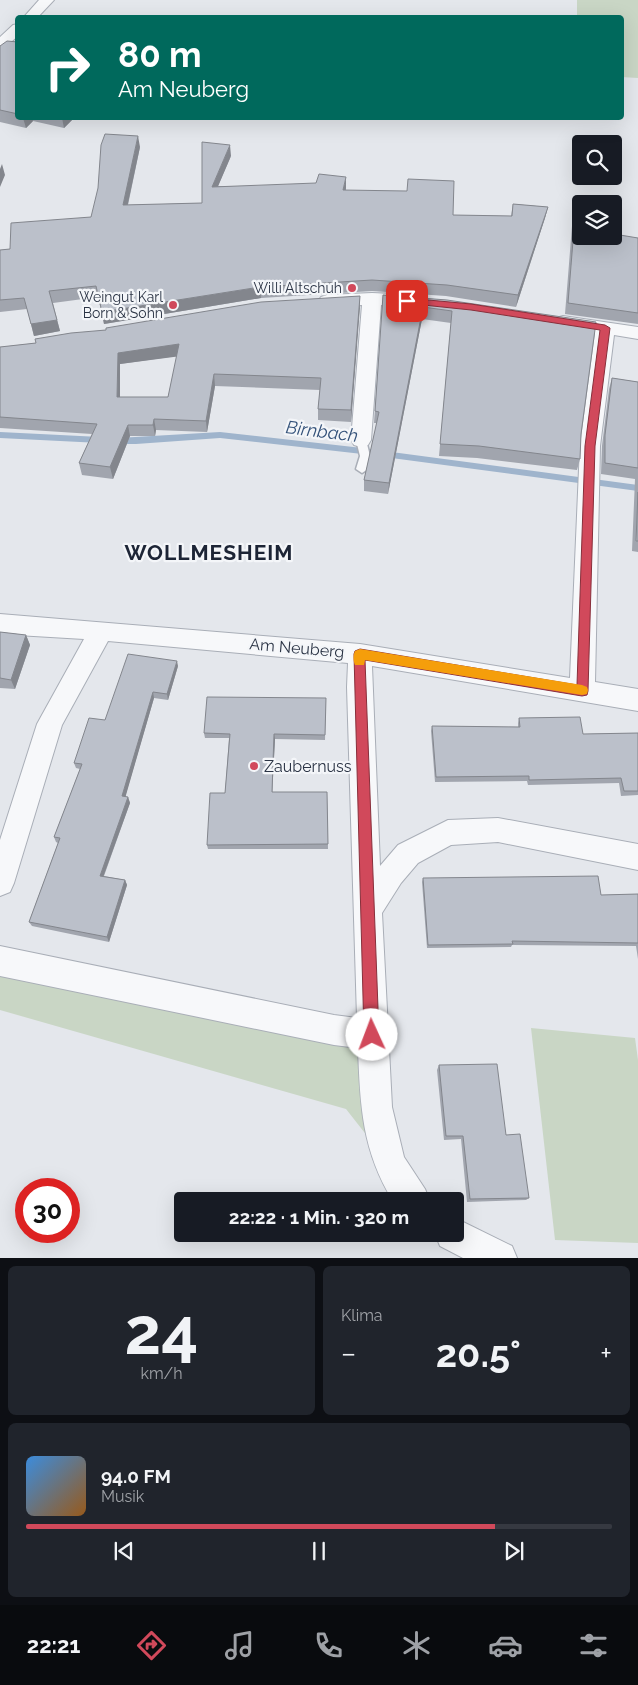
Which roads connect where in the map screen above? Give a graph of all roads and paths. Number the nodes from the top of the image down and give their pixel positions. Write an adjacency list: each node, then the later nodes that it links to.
1 (48, 0): 2 (street)
2 (32, 15)
3 (15, 31): 4 (street)
4 (0, 44)
5 (372, 299): 6 (street); 7 (street); 11 (street)
6 (309, 302)
7 (437, 303)
8 (542, 319): 9 (street)
9 (605, 328): 10 (street); 16 (street)
10 (638, 333)
11 (363, 448): 12 (lane)
12 (362, 469)
13 (0, 624): 14 (street, Am Neuberg)
14 (102, 631): 15 (street, Am Neuberg); 19 (street)
15 (360, 654): 16 (street, Am Neuberg); 20 (street)
16 (582, 691): 17 (street, Am Neuberg)
17 (638, 700)
18 (638, 857): 20 (street)
19 (0, 883)
20 (368, 910): 22 (street)
21 (0, 961): 22 (street)
22 (372, 1035): 23 (street)
23 (408, 1192)
24 (464, 1240): 25 (street)
25 (500, 1258)

